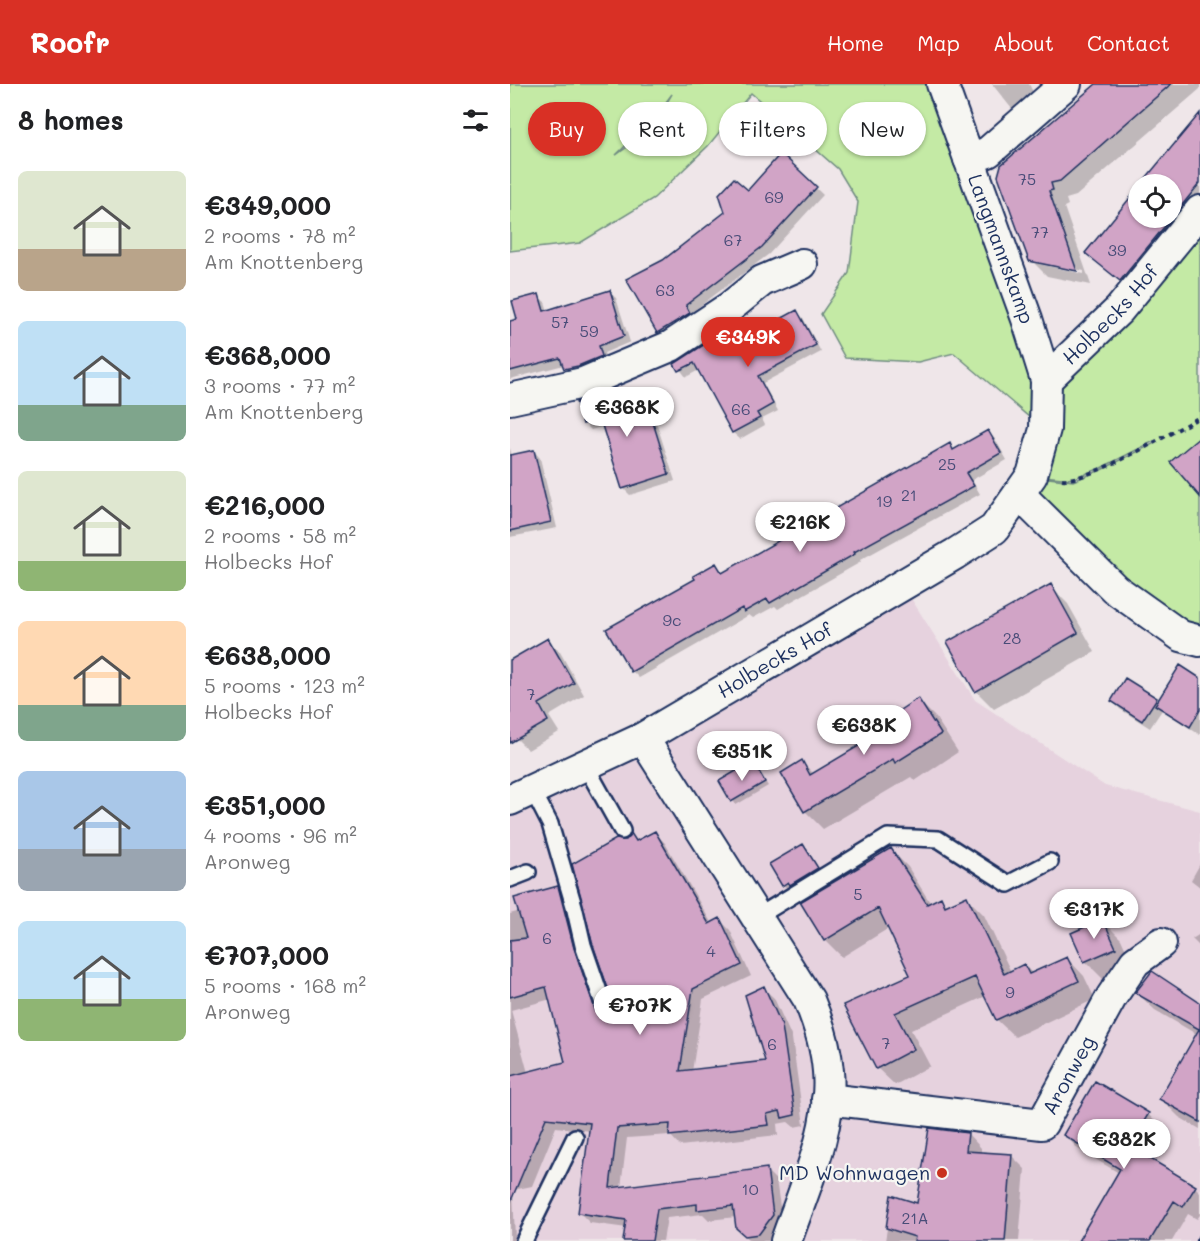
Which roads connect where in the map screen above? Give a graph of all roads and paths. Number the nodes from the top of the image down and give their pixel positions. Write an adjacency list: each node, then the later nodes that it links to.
1 (942, 84): 3 (street, Langmannskamp)
2 (1066, 84): 3 (street)
3 (969, 159): 6 (street, Langmannskamp)
4 (1200, 211): 6 (street, Holbecks Hof)
5 (802, 264): 7 (street)
6 (1046, 380): 9 (street, Holbecks Hof)
7 (510, 399)
8 (1200, 417): 9 (path)
9 (1025, 485): 10 (street); 11 (street, Holbecks Hof)
10 (1200, 641)
11 (643, 738): 12 (street, Holbecks Hof); 18 (street)
12 (585, 764): 13 (street, Holbecks Hof); 14 (lane)
13 (521, 794): 20 (lane)
14 (622, 831)
15 (1050, 862): 18 (lane)
16 (528, 872): 17 (lane)
17 (510, 879)
18 (758, 917): 21 (street)
19 (1161, 943): 21 (street, Aronweg)
20 (605, 1009)
21 (827, 1099): 24 (street)
22 (575, 1137): 23 (lane)
23 (524, 1241)
24 (786, 1241)

